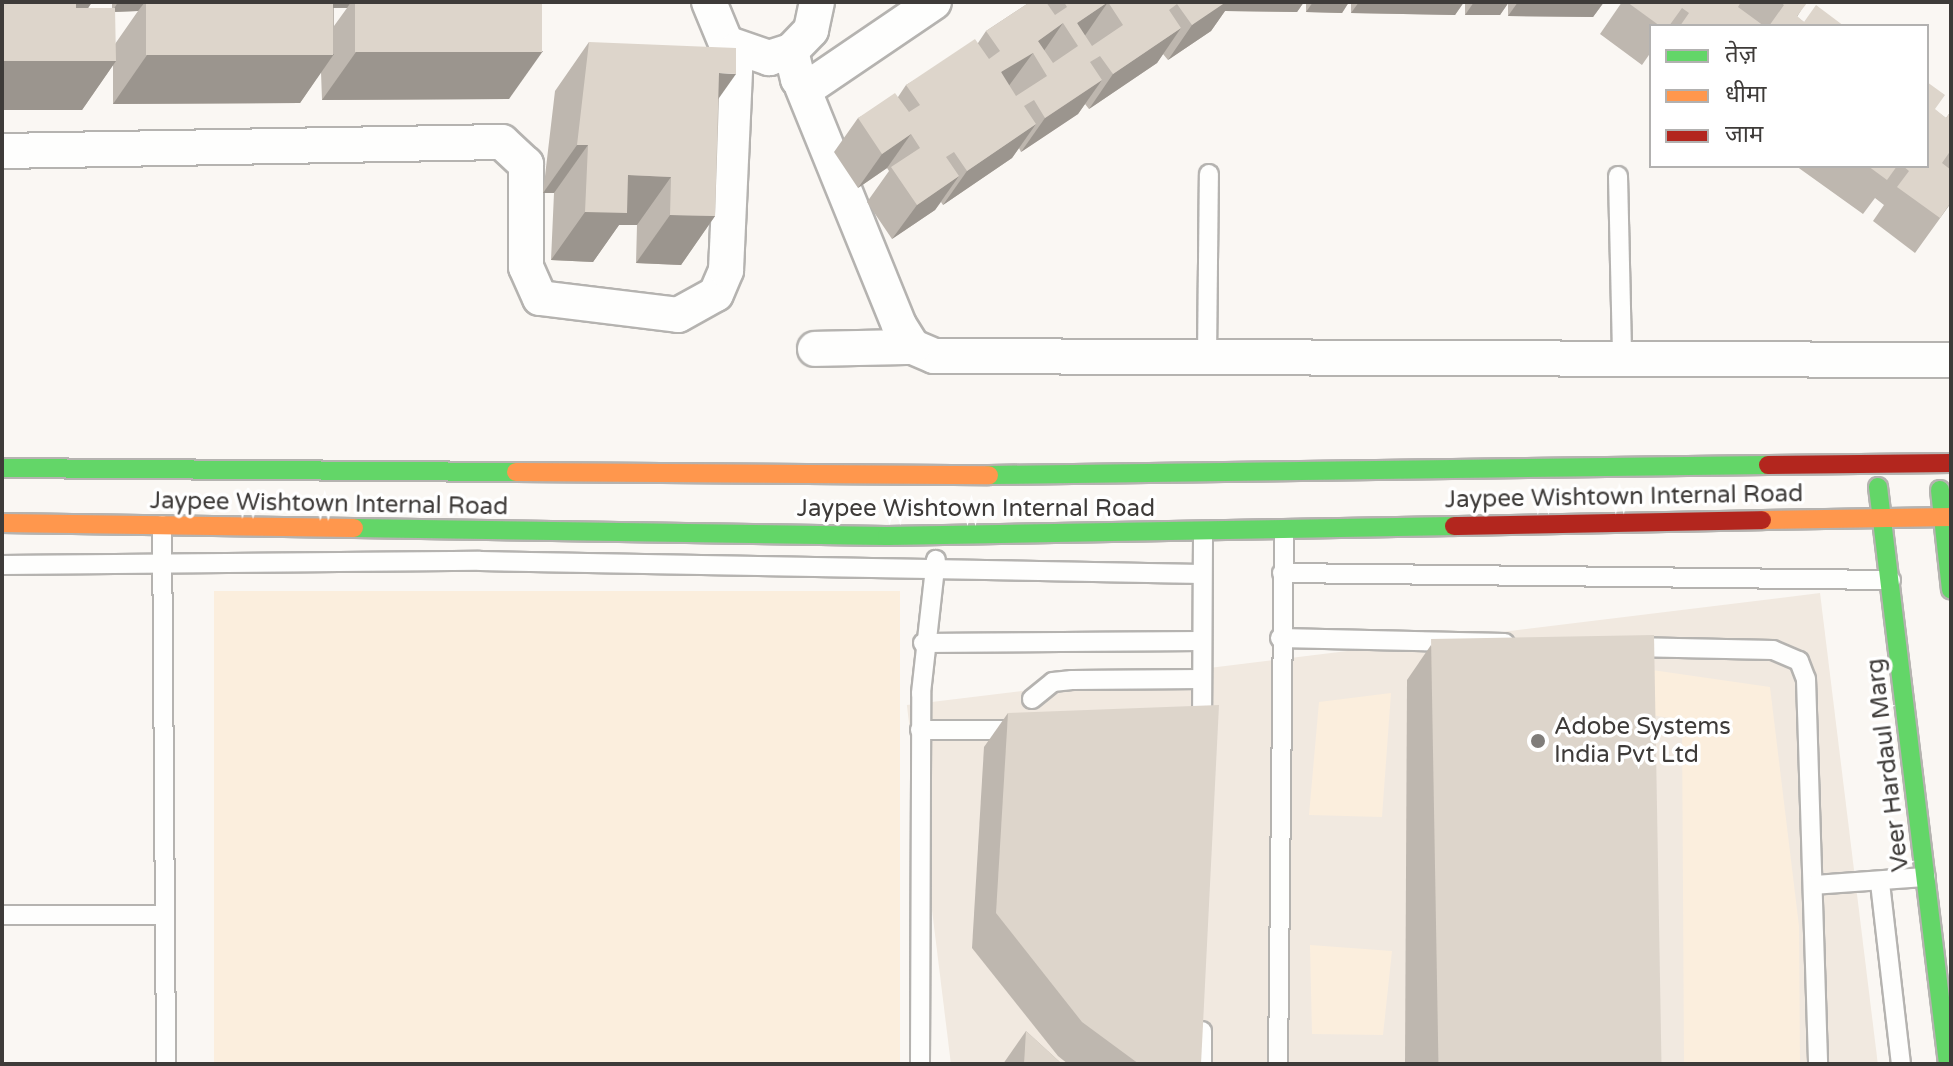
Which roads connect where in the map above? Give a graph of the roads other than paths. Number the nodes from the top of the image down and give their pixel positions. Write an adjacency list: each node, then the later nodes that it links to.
1 (709, 2): 4 (street)
2 (817, 2): 5 (street)
3 (934, 2): 6 (street)
4 (736, 50): 5 (street); 7 (street)
5 (791, 51): 6 (street)
6 (802, 86): 10 (street)
7 (2, 151)
8 (1209, 174): 12 (lane)
9 (1618, 176): 13 (lane)
10 (913, 347): 11 (street); 12 (street)
11 (815, 349)
12 (1207, 357): 13 (street)
13 (1622, 358): 14 (street)
14 (1951, 360)
15 (1873, 460): 16 (street, Jaypee Wishtown Internal Road); 17 (street, Jaypee Wishtown Internal Road); 18 (street, Veer Hardaul Marg)
16 (1945, 463): 19 (street)
17 (2, 468)
18 (1883, 515): 19 (street, Jaypee Wishtown Internal Road); 22 (street, Jaypee Wishtown Internal Road); 30 (street, Veer Hardaul Marg)
19 (1947, 517): 31 (street)
20 (2, 523): 21 (street, Jaypee Wishtown Internal Road)
21 (162, 525): 24 (street, Jaypee Wishtown Internal Road); 26 (lane)
22 (1284, 529): 23 (street, Jaypee Wishtown Internal Road); 28 (lane)
23 (1203, 530): 24 (street, Jaypee Wishtown Internal Road); 29 (lane)
24 (941, 533): 27 (lane)
25 (2, 565): 26 (lane)
26 (162, 565): 27 (lane); 48 (lane)
27 (935, 570): 29 (lane); 34 (lane)
28 (1282, 573): 30 (lane); 32 (lane)
29 (1202, 574): 33 (lane)
30 (1891, 580): 44 (street, Veer Hardaul Marg)
31 (1951, 589)
32 (1280, 638): 35 (lane); 53 (lane)
33 (1201, 641): 34 (lane); 37 (lane)
34 (923, 643): 41 (lane)
35 (1535, 644)
36 (1614, 646): 46 (lane)
37 (1202, 679): 38 (lane); 40 (lane)
38 (1032, 699)
39 (1174, 711): 40 (lane)
40 (1202, 711): 43 (lane)
41 (920, 730): 42 (lane); 51 (lane)
42 (1039, 730)
43 (1202, 757)
44 (1926, 877): 45 (lane); 56 (street, Veer Hardaul Marg)
45 (1880, 883): 46 (lane); 55 (lane)
46 (1814, 885): 54 (lane)
47 (2, 915): 48 (lane)
48 (165, 915): 50 (lane)
49 (1202, 1003): 52 (lane)
50 (166, 1064)
51 (920, 1064)
52 (1202, 1064)
53 (1278, 1064)
54 (1818, 1064)
55 (1901, 1064)
56 (1948, 1064)

